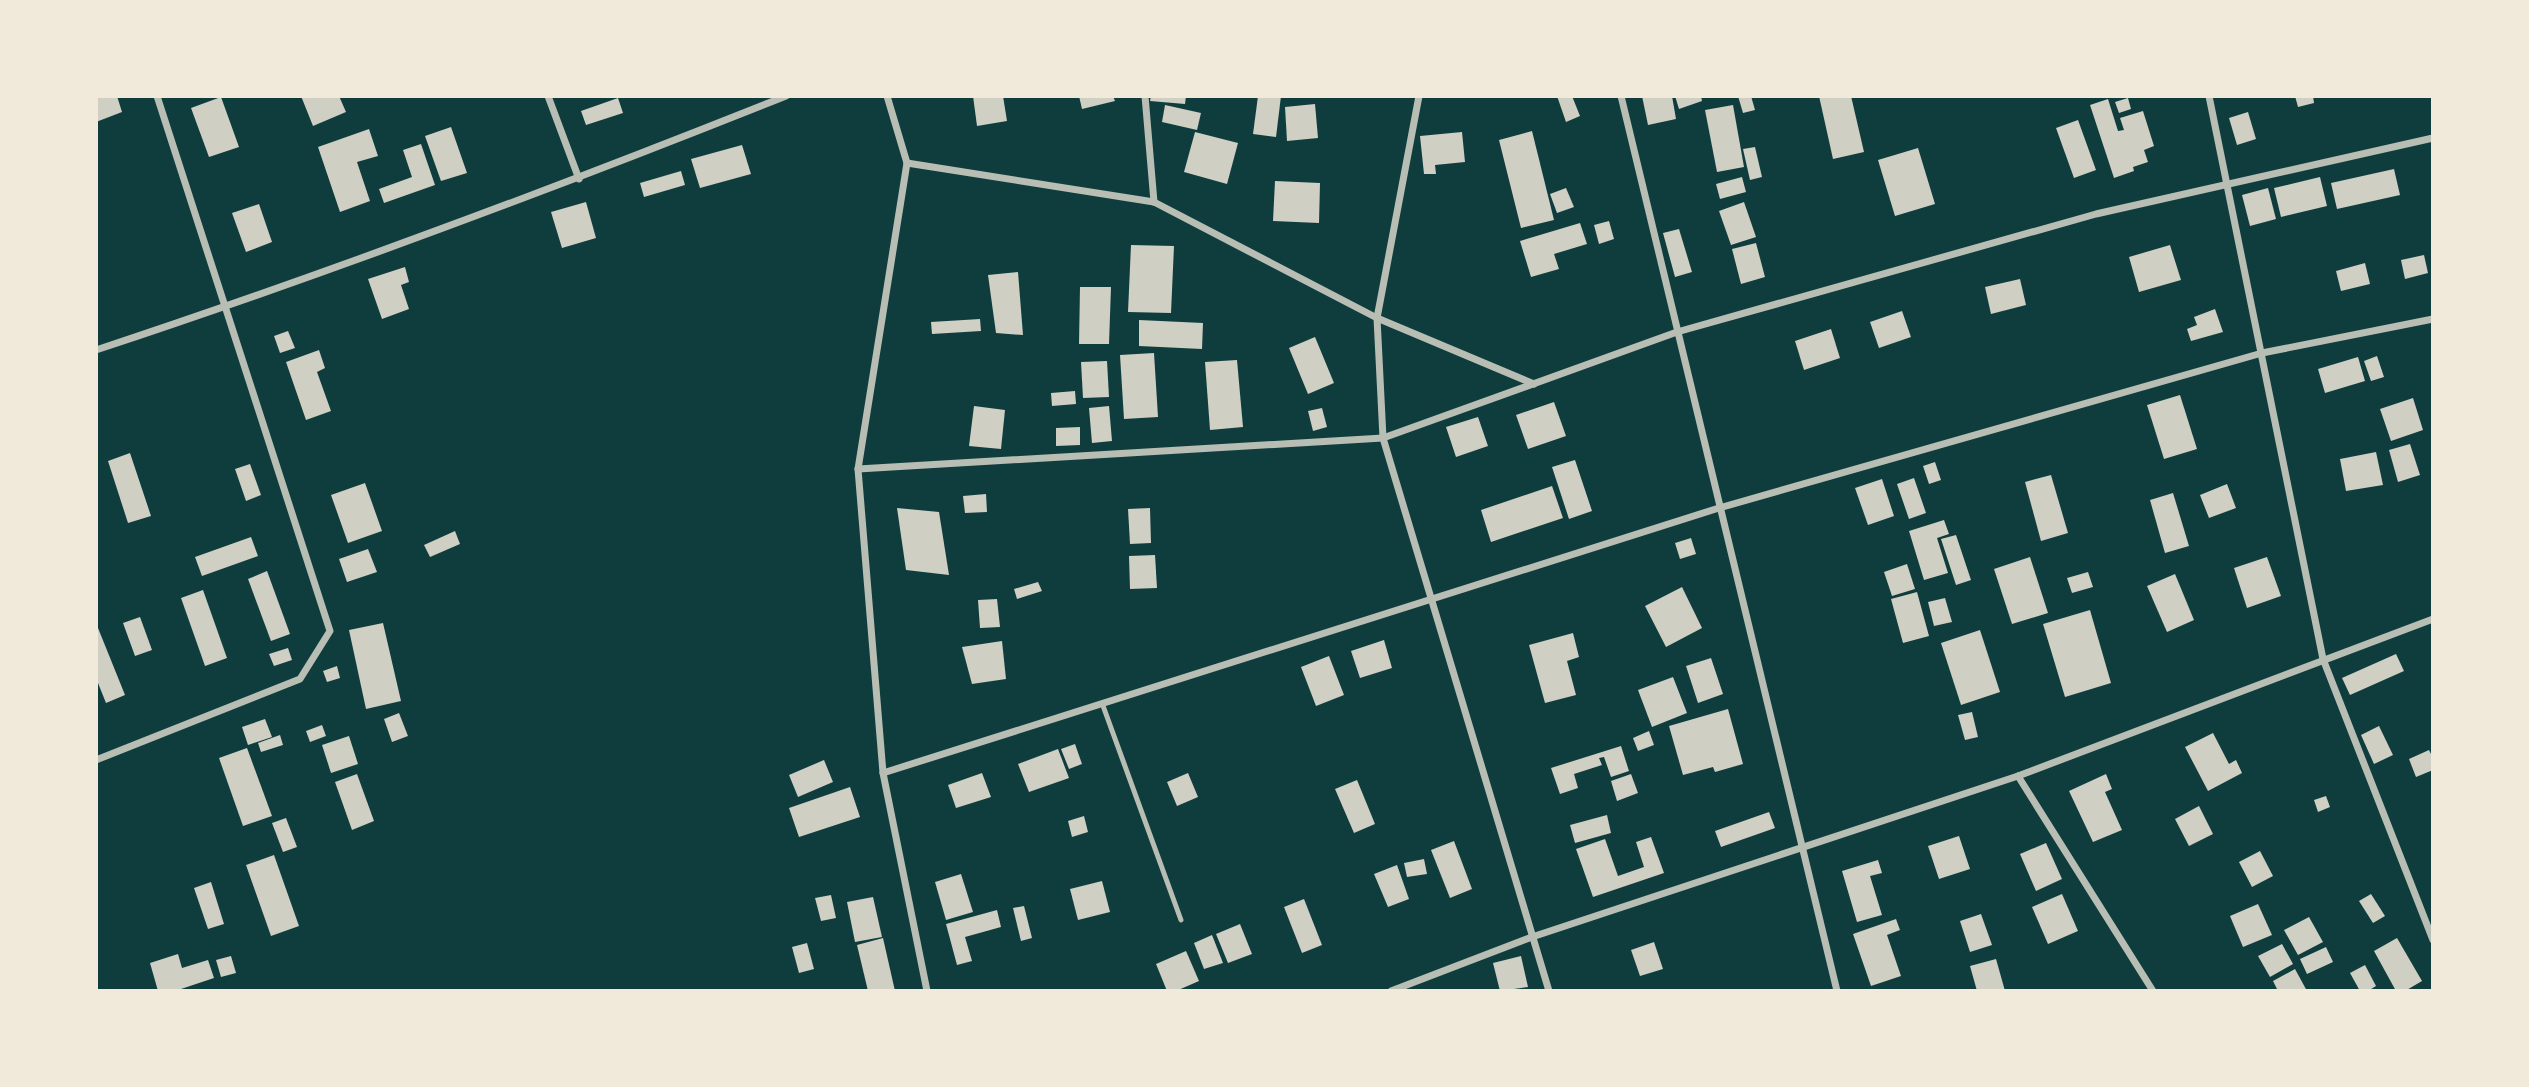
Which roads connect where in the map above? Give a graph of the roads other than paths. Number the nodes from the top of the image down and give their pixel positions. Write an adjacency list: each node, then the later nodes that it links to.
1 (157, 96): 14 (street)
2 (548, 96): 11 (street)
3 (786, 96): 11 (street)
4 (887, 96): 10 (street)
5 (1145, 96): 13 (street)
6 (1419, 96): 15 (street)
7 (1621, 96): 17 (street)
8 (2208, 96): 12 (street)
9 (2433, 138): 12 (street)
10 (907, 163): 13 (street); 22 (street)
11 (579, 179): 14 (street)
12 (2226, 184): 17 (street); 19 (street)
13 (1154, 202): 15 (street)
14 (224, 308): 18 (street); 28 (street)
15 (1377, 318): 20 (street); 21 (street)
16 (2433, 319): 19 (street)
17 (1677, 332): 20 (street); 23 (street)
18 (96, 350)
19 (2262, 353): 23 (street); 26 (street)
20 (1534, 384): 21 (street)
21 (1383, 438): 22 (street); 24 (street)
22 (858, 469): 29 (street)
23 (1719, 508): 24 (street); 31 (street)
24 (1430, 599): 27 (street); 33 (street)
25 (2433, 619): 26 (street)
26 (2323, 659): 30 (street); 34 (street)
27 (1102, 703): 29 (street); 32 (lane)
28 (96, 760)
29 (883, 773): 35 (street)
30 (2018, 776): 31 (street); 39 (street)
31 (1801, 848): 33 (street); 38 (street)
32 (1181, 920)
33 (1532, 937): 36 (street); 37 (street)
34 (2433, 940)
35 (927, 991)
36 (1391, 991)
37 (1549, 991)
38 (1837, 991)
39 (2153, 991)

